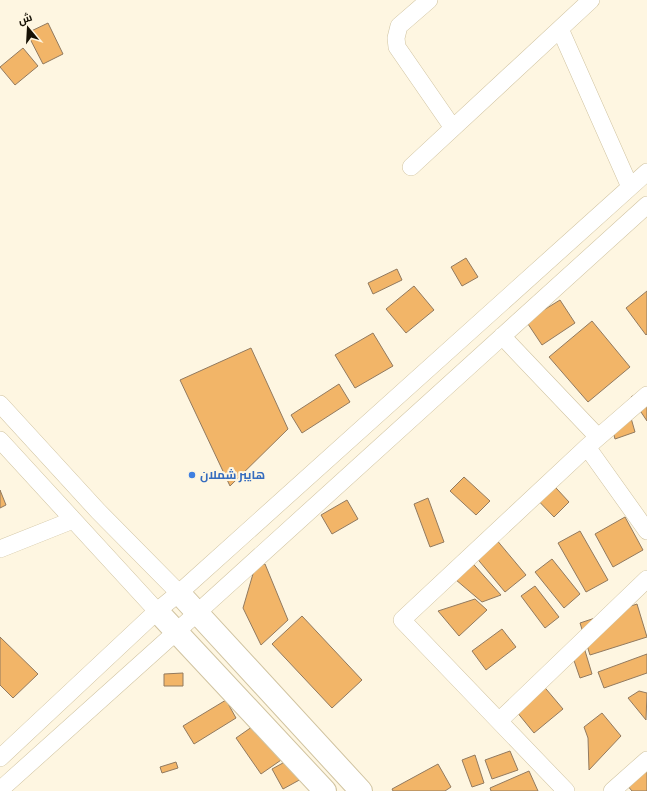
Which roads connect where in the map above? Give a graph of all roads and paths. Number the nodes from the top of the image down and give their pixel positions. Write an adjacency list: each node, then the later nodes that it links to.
1 (429, 0): 4 (street)
2 (591, 0): 3 (street)
3 (560, 29): 4 (street); 7 (street)
4 (453, 128): 5 (street)
5 (411, 167)
6 (647, 172): 7 (street)
7 (630, 187): 18 (street)
8 (647, 206): 9 (street)
9 (502, 336): 13 (street); 20 (street)
10 (647, 395): 13 (street)
11 (0, 404): 18 (street)
12 (0, 440): 14 (street)
13 (592, 442): 15 (street); 22 (street)
14 (73, 520): 16 (street); 19 (street)
15 (647, 531)
16 (0, 549)
17 (647, 579): 22 (street)
18 (179, 593): 19 (street); 20 (street)
19 (157, 612): 21 (street); 23 (street)
20 (197, 613): 21 (street); 27 (street)
21 (176, 632): 25 (street); 26 (street)
22 (499, 721): 28 (street)
23 (0, 758)
24 (647, 760): 29 (street)
25 (0, 790)
26 (325, 791)
27 (361, 791)
28 (566, 791)
29 (612, 791)

